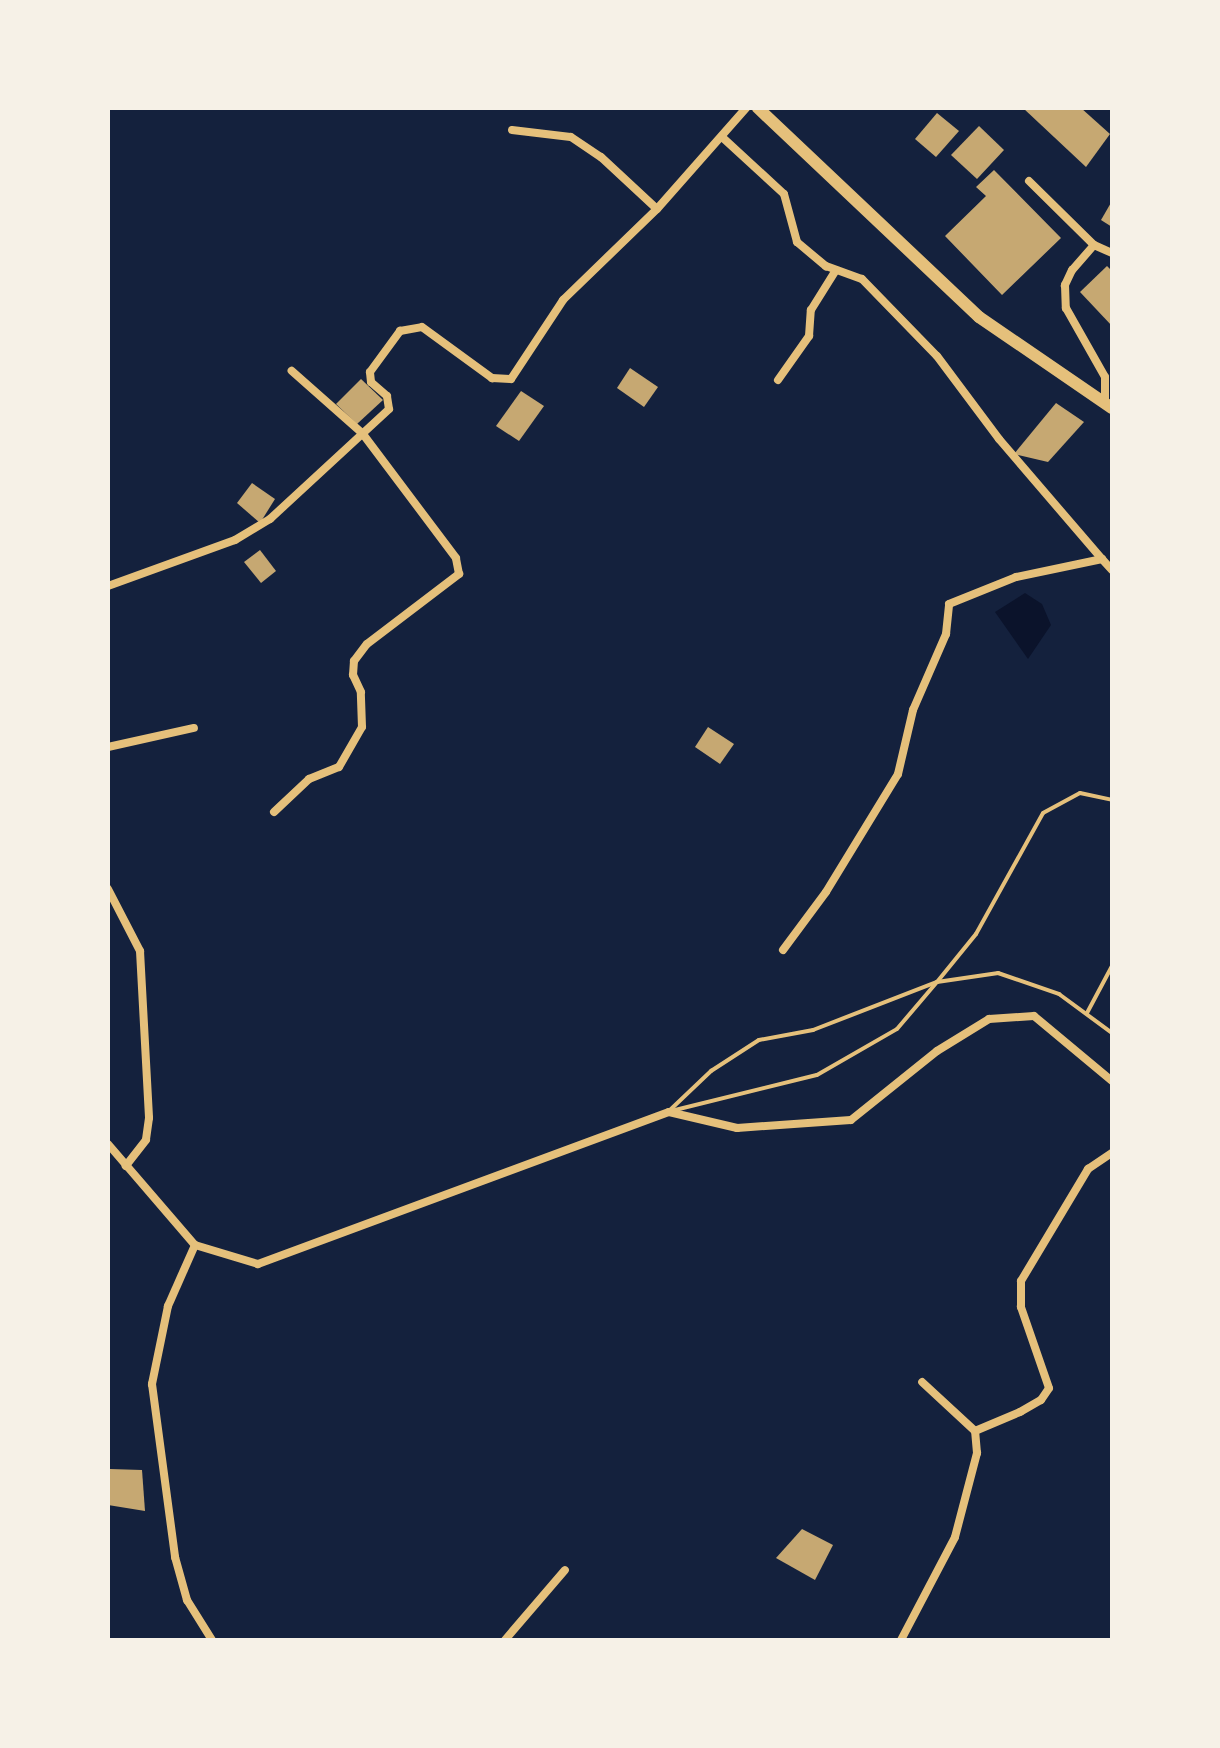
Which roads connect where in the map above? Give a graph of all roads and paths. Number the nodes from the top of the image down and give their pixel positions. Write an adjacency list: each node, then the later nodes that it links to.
1 (746, 108): 4 (street)
2 (758, 108): 12 (main road)
3 (512, 130): 6 (street)
4 (722, 137): 6 (street); 9 (street)
5 (1029, 181): 7 (street)
6 (657, 209): 13 (street)
7 (1094, 245): 8 (street); 12 (street)
8 (1112, 253)
9 (836, 270): 11 (street); 14 (street)
10 (292, 371): 13 (street)
11 (778, 380)
12 (1108, 404)
13 (362, 433): 16 (street); 20 (street)
14 (1102, 559): 15 (street); 22 (street)
15 (1112, 570)
16 (108, 586)
17 (194, 728): 18 (street)
18 (108, 747)
19 (1112, 800): 24 (lane)
20 (274, 812)
21 (108, 889): 31 (street)
22 (783, 950)
23 (1112, 966): 25 (lane)
24 (937, 982): 25 (lane); 28 (lane); 28 (lane)
25 (1087, 1014): 26 (lane)
26 (1112, 1033)
27 (1112, 1081): 28 (street)
28 (669, 1112): 32 (street)
29 (108, 1144): 31 (street)
30 (1112, 1153): 34 (street)
31 (126, 1166): 32 (street)
32 (195, 1245): 36 (street)
33 (922, 1382): 34 (street)
34 (975, 1431): 38 (street)
35 (565, 1570): 37 (street)
36 (212, 1640)
37 (505, 1640)
38 (901, 1640)

